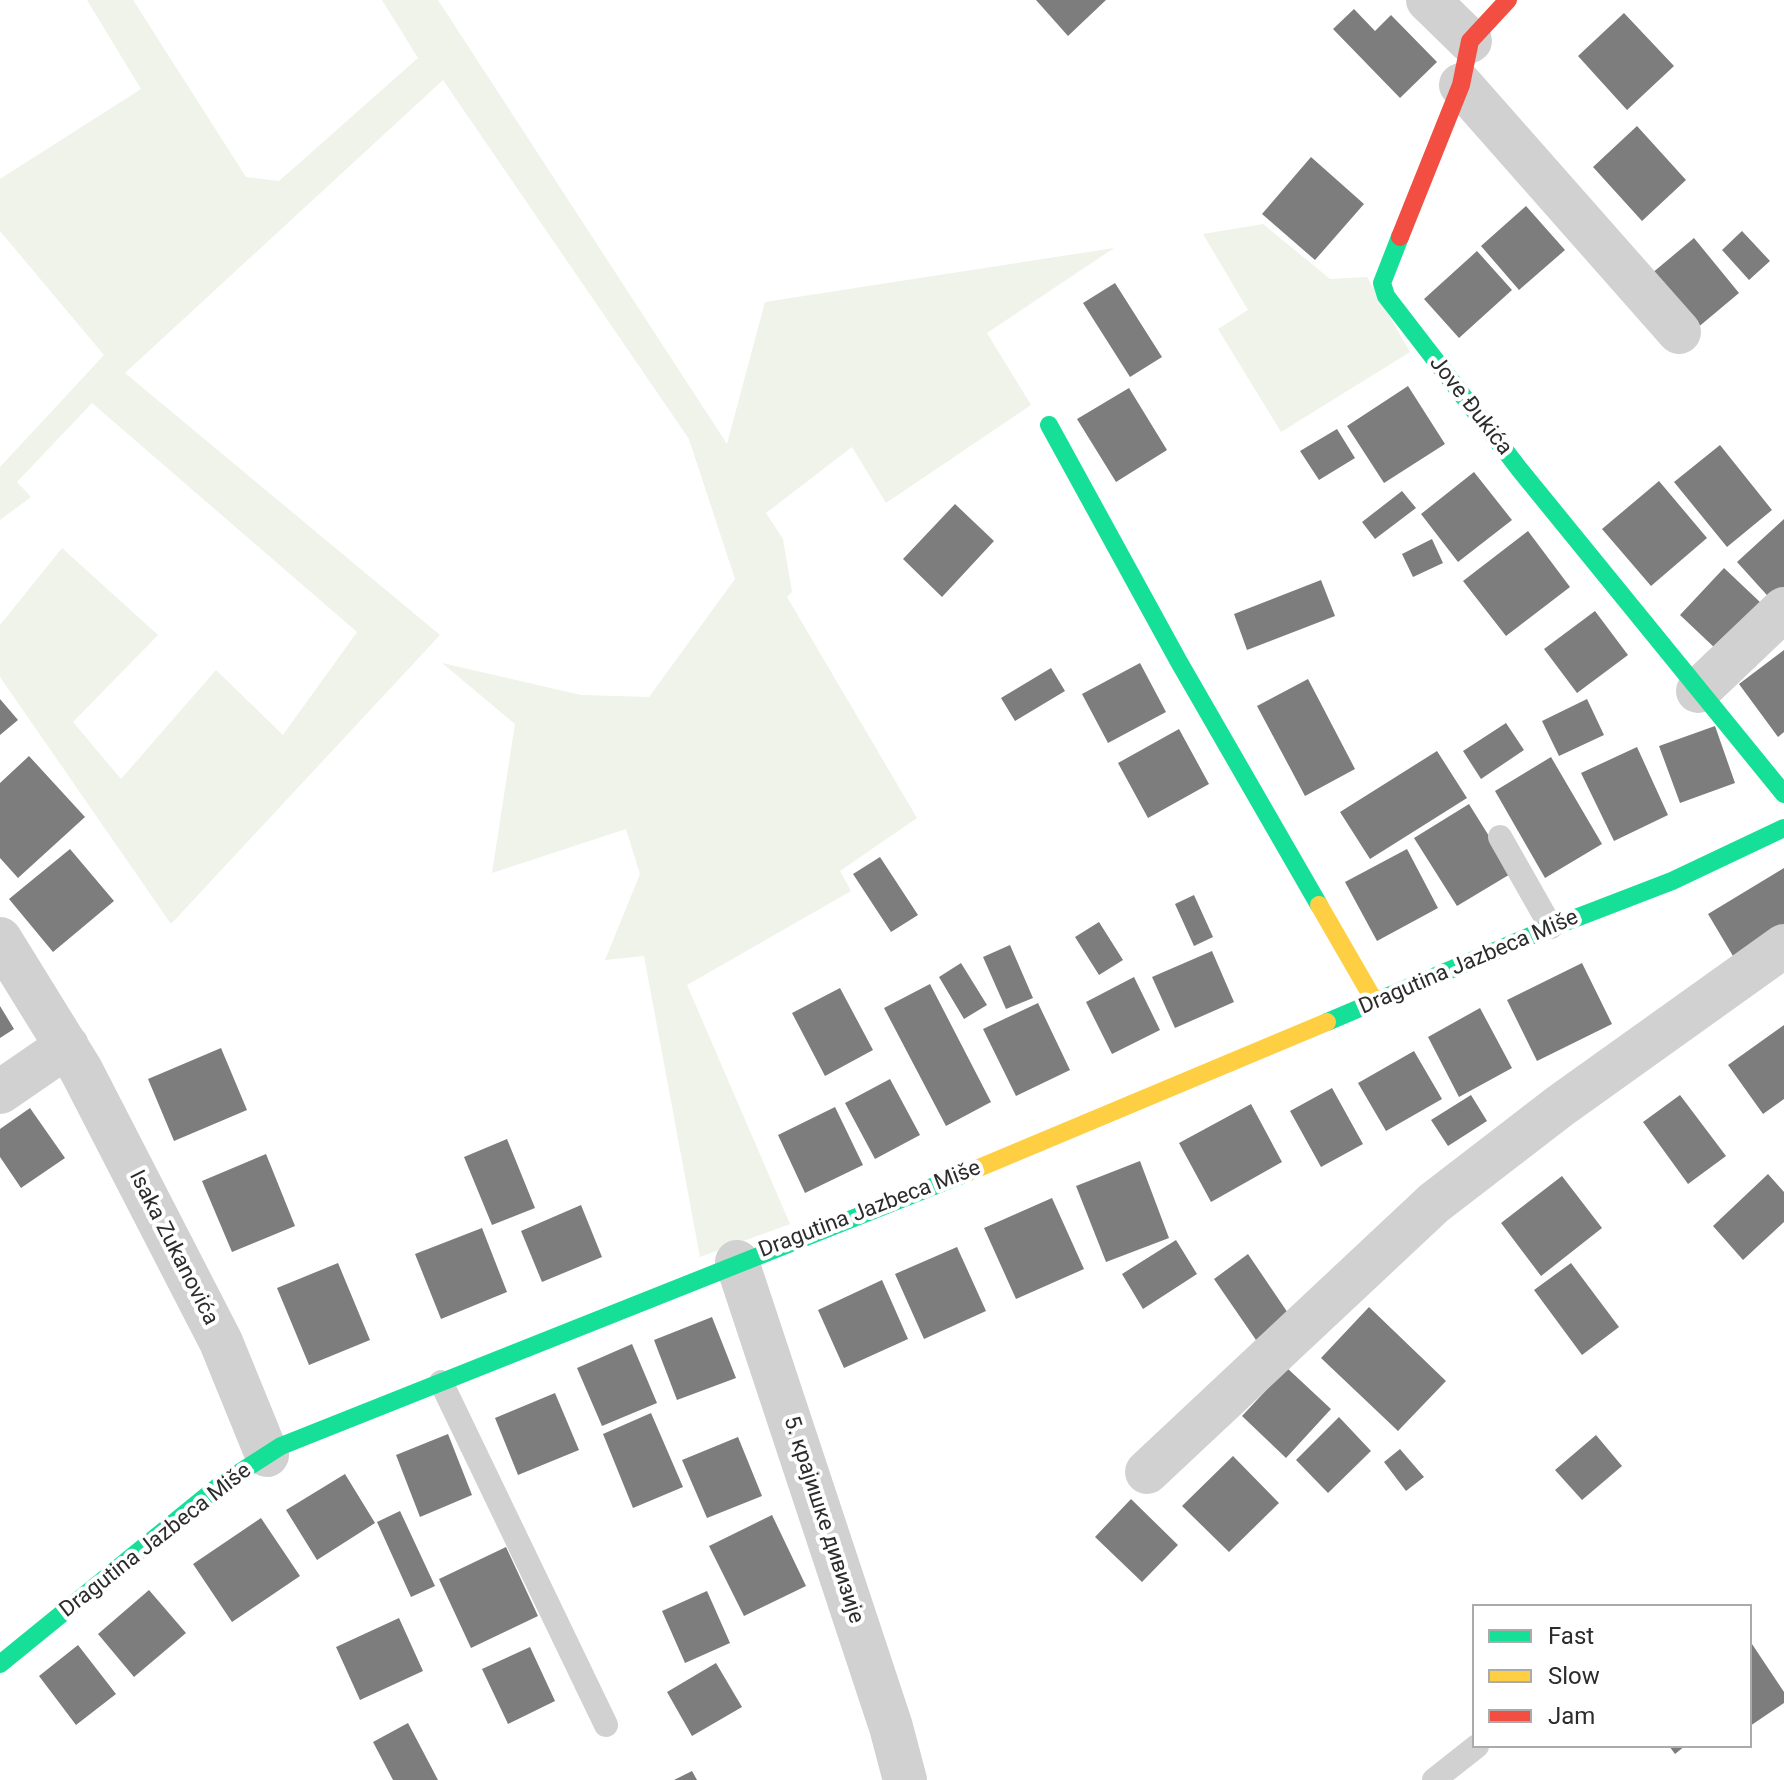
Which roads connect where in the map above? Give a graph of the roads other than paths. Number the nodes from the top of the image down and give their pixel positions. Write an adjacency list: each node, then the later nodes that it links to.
1 (1428, 0): 3 (street)
2 (1508, 0): 3 (street)
3 (1470, 41): 4 (street, Jove Đukića)
4 (1461, 85): 5 (street); 8 (street, Jove Đukića)
5 (1679, 332)
6 (1049, 425): 15 (street)
7 (1784, 609): 8 (street)
8 (1698, 691): 9 (street, Jove Đukića)
9 (1784, 794)
10 (1784, 828): 12 (street, Dragutina Jazbeca Miše)
11 (1500, 837): 12 (lane)
12 (1551, 927): 15 (street, Dragutina Jazbeca Miše)
13 (0, 939): 16 (street, Isaka Zukanovića)
14 (1784, 946): 21 (street)
15 (1375, 1002): 18 (street, Dragutina Jazbeca Miše)
16 (67, 1046): 17 (street); 20 (street, Isaka Zukanovića)
17 (0, 1092)
18 (737, 1262): 19 (street, Dragutina Jazbeca Miše); 25 (street, 5. крајишке дивизије)
19 (441, 1382): 20 (street, Dragutina Jazbeca Miše); 23 (lane)
20 (267, 1455): 22 (street, Dragutina Jazbeca Miše)
21 (1147, 1472)
22 (0, 1664)
23 (606, 1725)
24 (1474, 1748): 26 (lane)
25 (905, 1780)
26 (1434, 1780)

